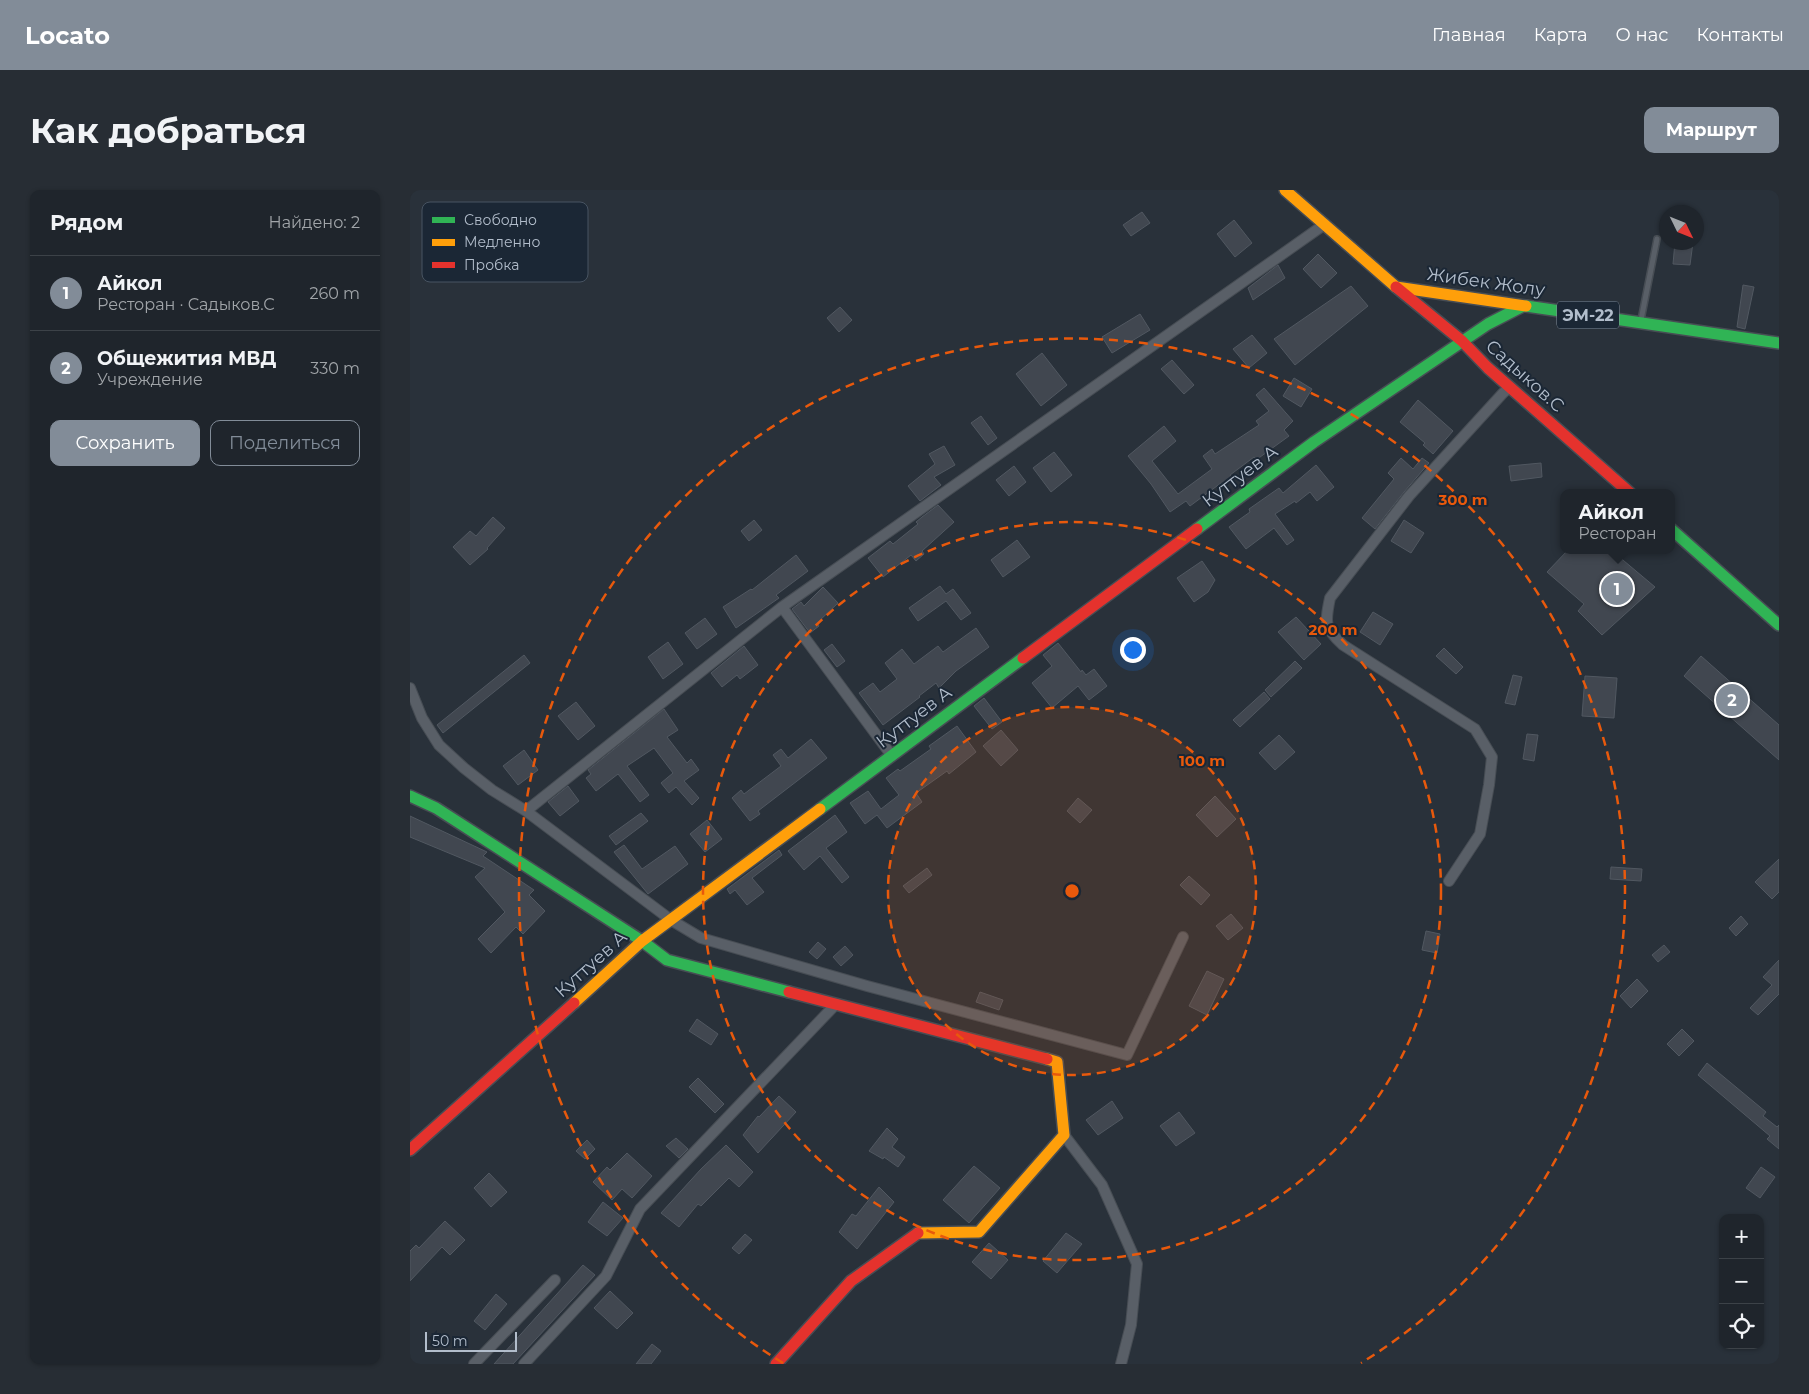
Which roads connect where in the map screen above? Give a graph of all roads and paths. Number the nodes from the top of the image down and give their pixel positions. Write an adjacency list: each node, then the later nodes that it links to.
1 (1285, 190): 2 (street, Садыков.С)
2 (1325, 224): 4 (street, Садыков.С); 12 (street)
3 (1657, 239): 6 (lane)
4 (1396, 287): 5 (street, Жибек Жолу / ЭМ-22); 7 (street, Садыков.С)
5 (1524, 306): 6 (street, Жибек Жолу / ЭМ-22); 7 (street, Куттуев А)
6 (1641, 323): 8 (street, Жибек Жолу / ЭМ-22)
7 (1462, 341): 9 (street, Садыков.С); 15 (street, Куттуев А)
8 (1779, 343)
9 (1510, 387): 10 (street, Садыков.С); 18 (street)
10 (1625, 489)
11 (1675, 533): 13 (street)
12 (782, 607): 15 (street); 17 (street)
13 (1779, 624)
14 (410, 688): 17 (street)
15 (892, 756): 19 (street, Куттуев А)
16 (410, 796): 21 (street)
17 (526, 811): 19 (street)
18 (1449, 881)
19 (671, 920): 20 (street); 21 (street, Куттуев А)
20 (1183, 937)
21 (642, 941): 22 (street); 24 (street, Куттуев А)
22 (836, 1004): 23 (street); 27 (street)
23 (1064, 1135): 28 (street); 29 (street)
24 (410, 1150)
25 (555, 1280): 26 (street)
26 (474, 1364)
27 (524, 1364)
28 (776, 1364)
29 (1121, 1364)

